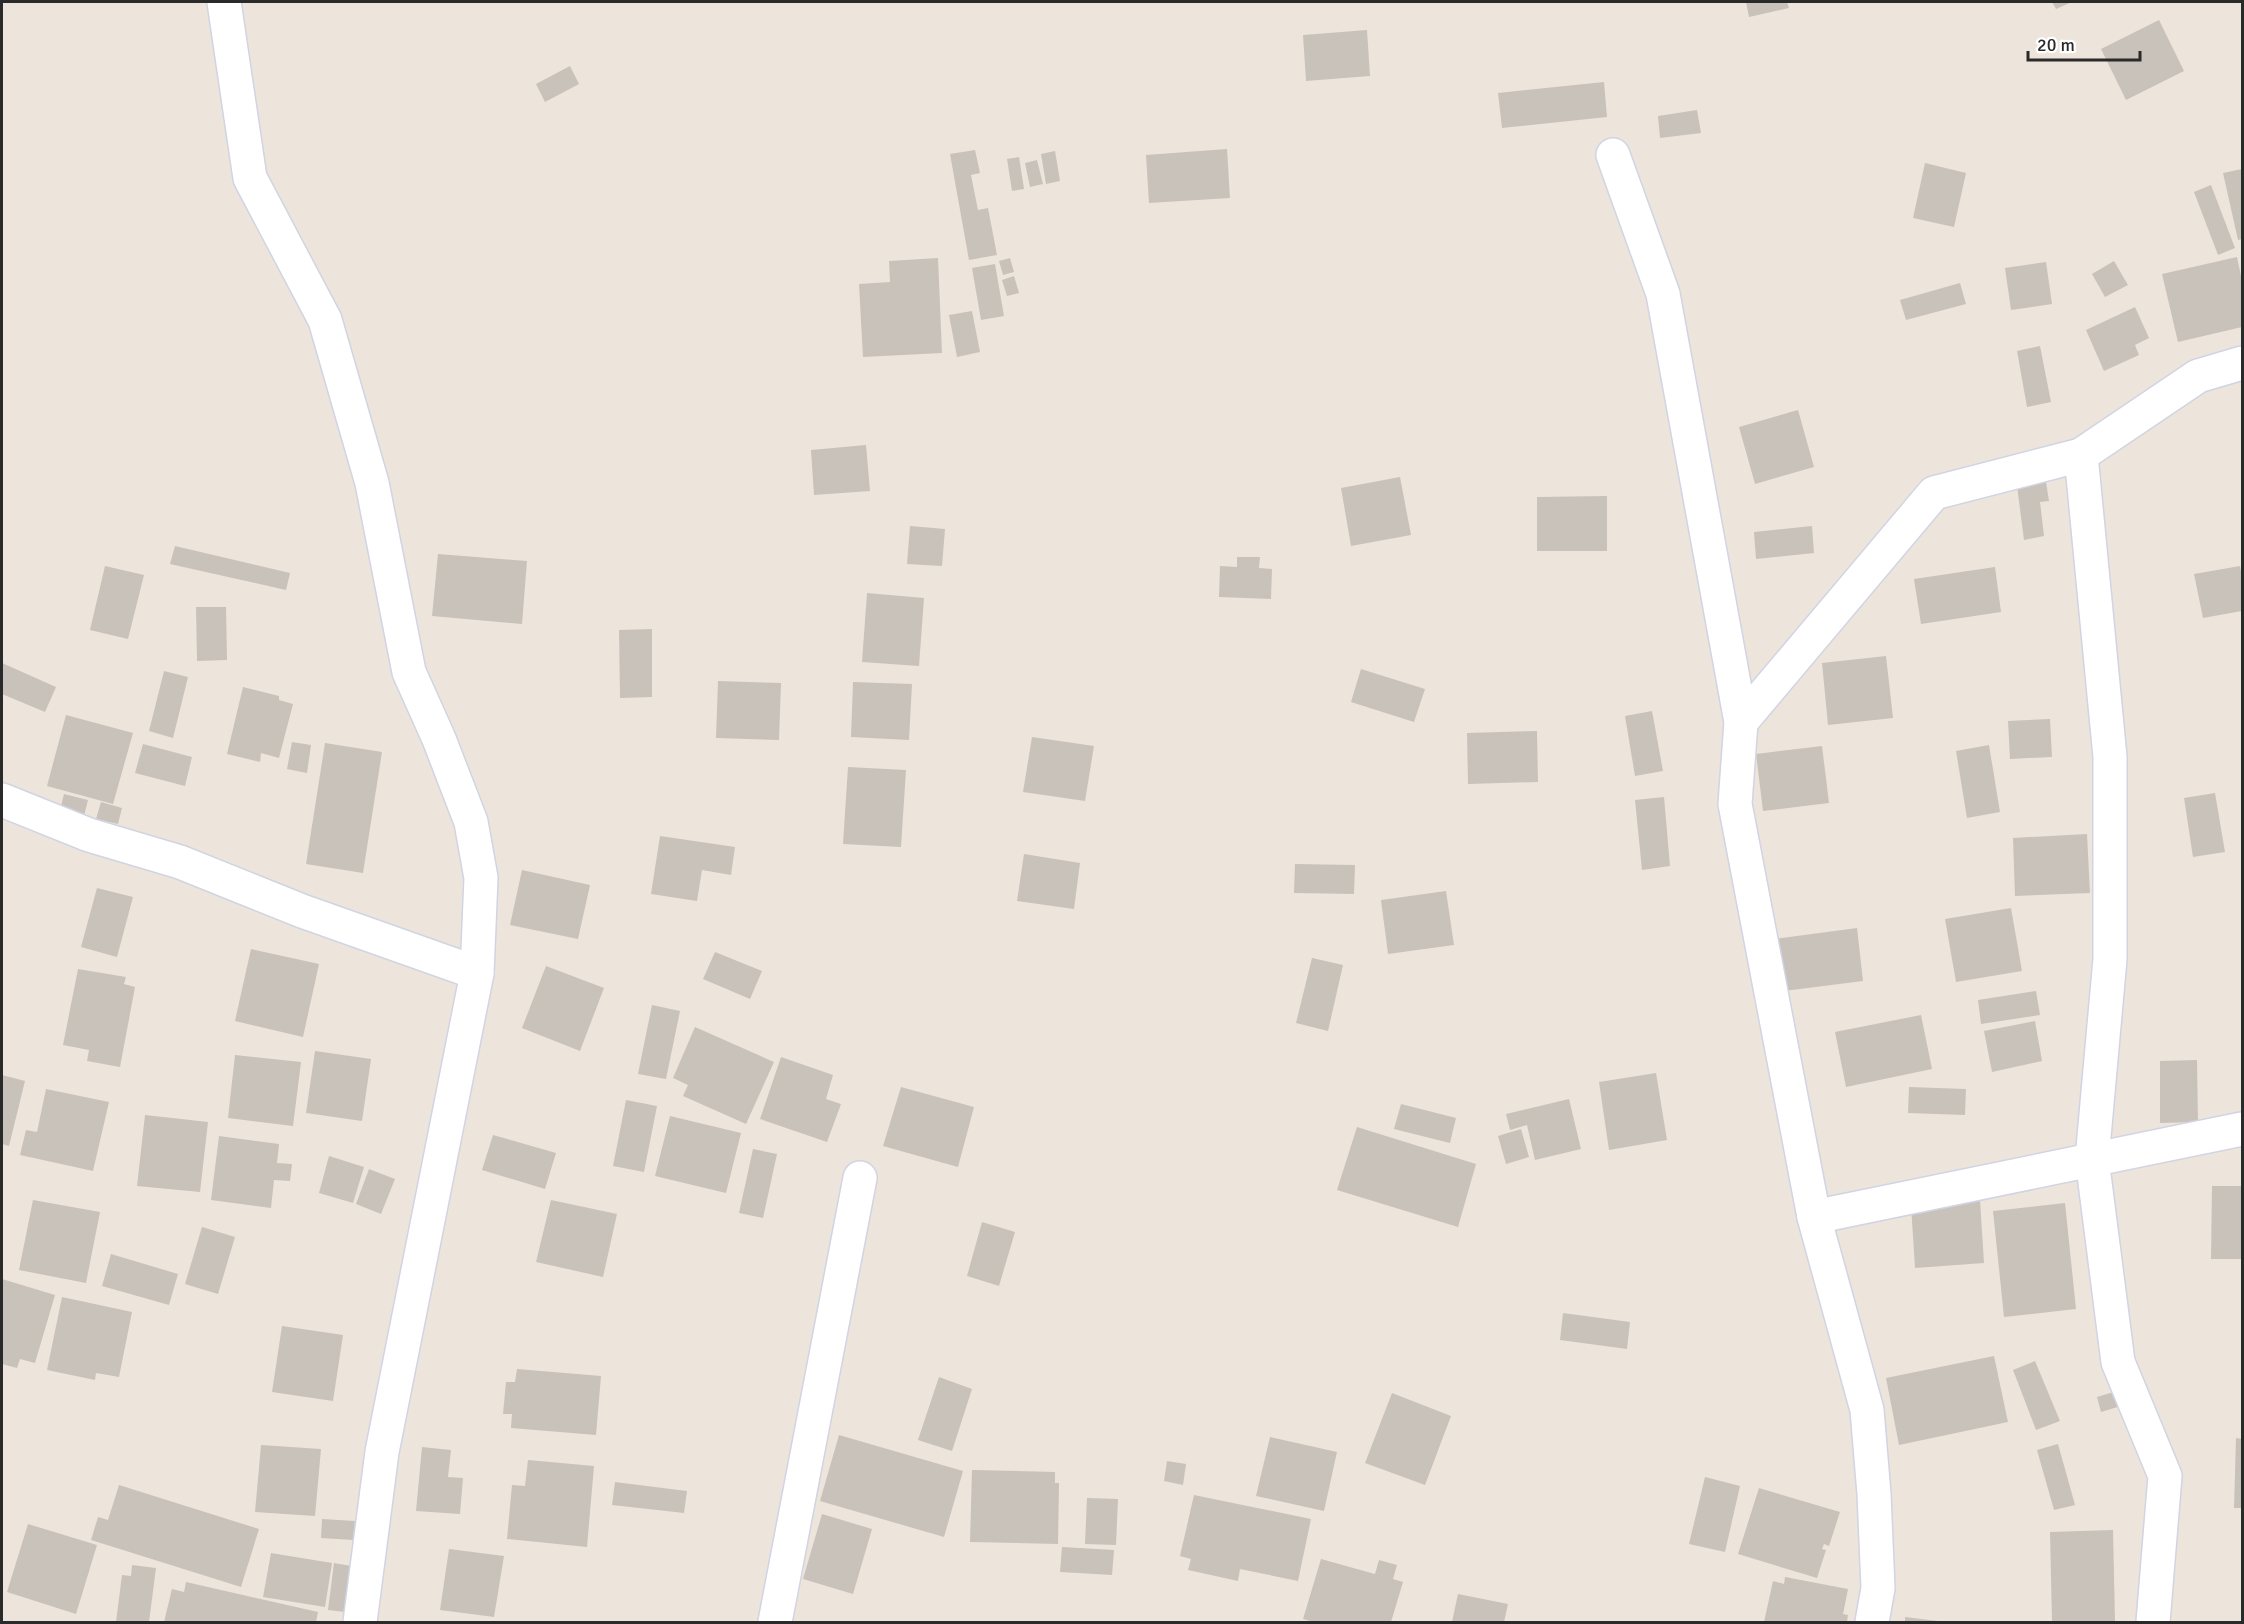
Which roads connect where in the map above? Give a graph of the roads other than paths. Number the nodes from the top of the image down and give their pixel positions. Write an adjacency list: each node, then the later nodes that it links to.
1 (224, 2): 7 (street)
2 (1613, 155): 5 (street)
3 (2242, 363): 4 (street)
4 (2081, 455): 5 (street); 9 (street)
5 (1741, 722): 11 (street)
6 (2, 800): 7 (street)
7 (477, 973): 12 (street)
8 (2242, 1129): 9 (street)
9 (2092, 1159): 11 (street); 15 (street)
10 (860, 1178): 13 (street)
11 (1814, 1217): 14 (street)
12 (360, 1623)
13 (775, 1623)
14 (1872, 1623)
15 (2153, 1623)

